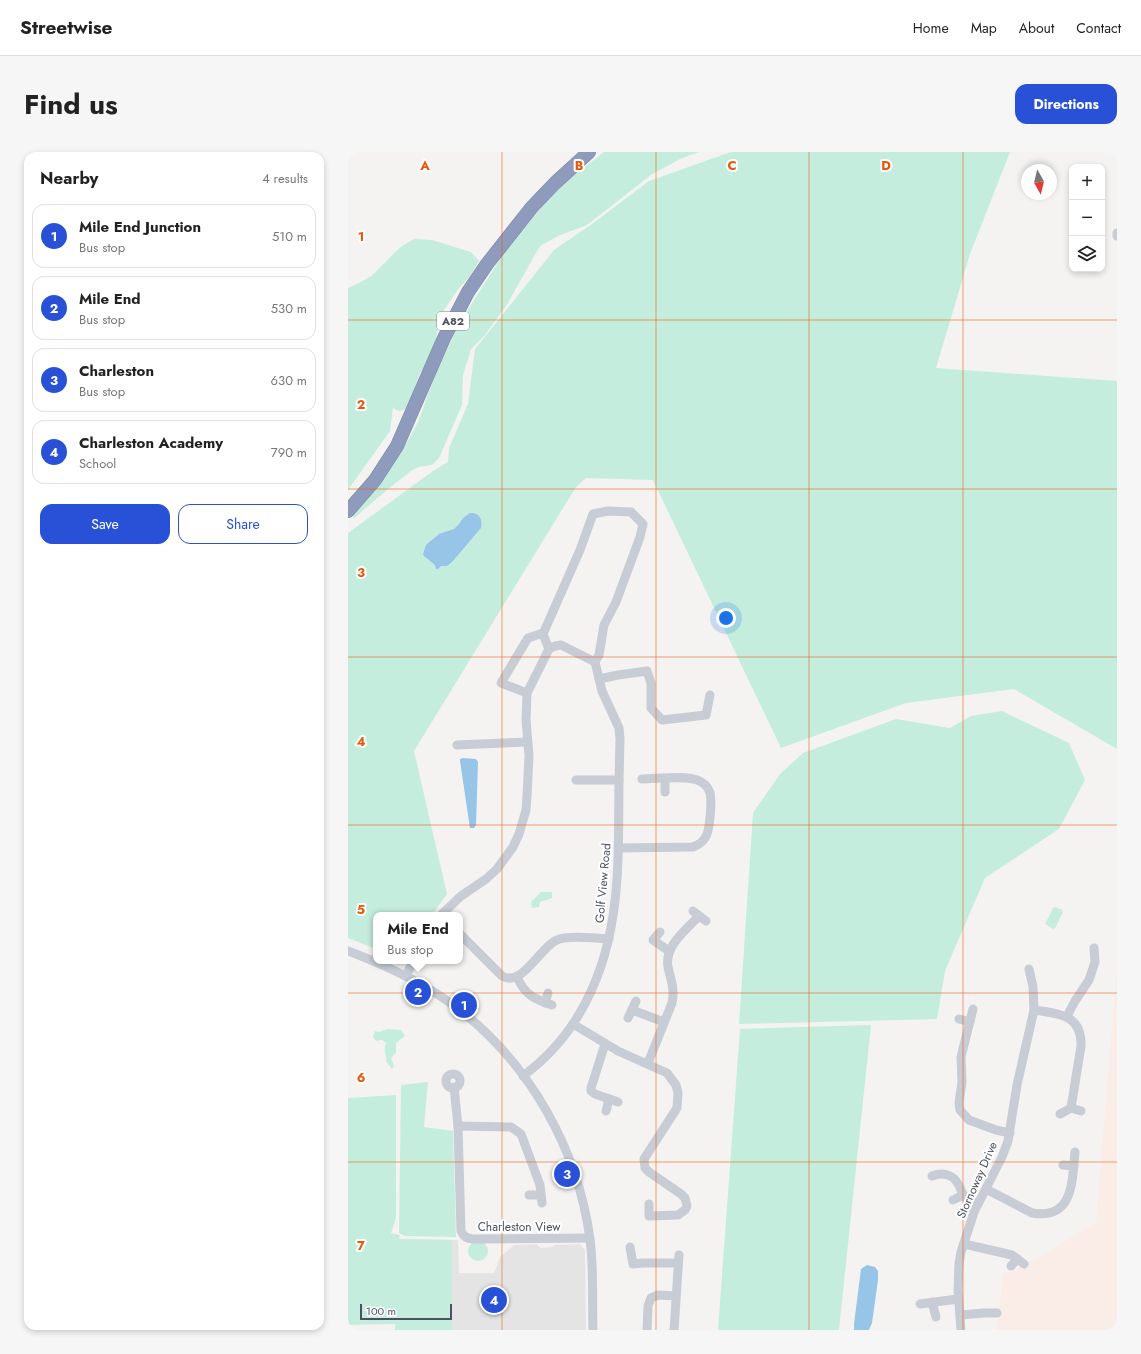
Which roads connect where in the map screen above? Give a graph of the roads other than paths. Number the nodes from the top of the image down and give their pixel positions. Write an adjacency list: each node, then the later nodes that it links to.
1 (590, 152): 2 (highway, A82)
2 (348, 511)
3 (543, 633): 4 (street); 5 (street); 7 (street)
4 (549, 649): 5 (street); 7 (street)
5 (596, 662): 6 (street, Golf View Road)
6 (599, 679): 8 (street); 14 (street, Golf View Road)
7 (527, 693): 9 (street)
8 (710, 695)
9 (528, 742): 10 (street); 19 (street)
10 (457, 745)
11 (665, 779): 15 (street); 17 (street); 18 (street)
12 (576, 780): 13 (street)
13 (592, 780): 14 (street); 16 (street)
14 (620, 780): 18 (street, Golf View Road)
15 (642, 780)
16 (592, 790)
17 (666, 792)
18 (618, 848): 23 (street, Golf View Road)
19 (444, 912)
20 (699, 916): 26 (street)
21 (660, 932): 26 (street)
22 (463, 937): 32 (street)
23 (609, 939): 32 (street); 41 (street, Golf View Road)
24 (1094, 948): 37 (street)
25 (348, 951): 27 (street)
26 (669, 951): 39 (street)
27 (373, 960)
28 (382, 964): 31 (street)
29 (412, 964): 31 (street)
30 (1029, 969): 36 (street, Stornoway Drive)
31 (406, 976): 44 (street)
32 (516, 977): 33 (street)
33 (548, 993)
34 (636, 1001): 39 (street)
35 (973, 1009): 40 (street)
36 (1034, 1010): 37 (street); 51 (street, Stornoway Drive)
37 (1067, 1016): 46 (street)
38 (959, 1019): 40 (street)
39 (664, 1022): 43 (street)
40 (970, 1022): 51 (street)
41 (573, 1024): 42 (street); 44 (street, Golf View Road)
42 (605, 1044): 43 (street); 47 (street)
43 (648, 1064): 60 (street)
44 (523, 1076): 62 (street)
45 (454, 1087): 50 (street, Charleston View)
46 (1071, 1108): 48 (street); 49 (street)
47 (606, 1111)
48 (1081, 1111)
49 (1060, 1114)
50 (458, 1126): 57 (street); 62 (street, Charleston View)
51 (1010, 1133): 56 (street, Stornoway Drive)
52 (1075, 1152): 54 (street)
53 (1063, 1165): 54 (street)
54 (1074, 1166): 56 (street)
55 (932, 1176): 58 (street)
56 (986, 1189): 61 (street, Stornoway Drive)
57 (529, 1195)
58 (963, 1195): 59 (street); 61 (street)
59 (953, 1200)
60 (649, 1204)
61 (978, 1204): 63 (street, Stornoway Drive)
62 (590, 1238): 74 (street)
63 (964, 1244): 65 (street); 67 (street, Stornoway Drive)
64 (630, 1248): 66 (street)
65 (1011, 1266)
66 (676, 1296): 73 (street); 75 (street)
67 (958, 1299): 68 (street); 71 (street, Stornoway Drive)
68 (932, 1302): 69 (street); 72 (street)
69 (920, 1304)
70 (997, 1313): 71 (street)
71 (960, 1315): 76 (street, Stornoway Drive)
72 (936, 1317)
73 (646, 1325)
74 (593, 1330)
75 (674, 1330)
76 (961, 1330)

